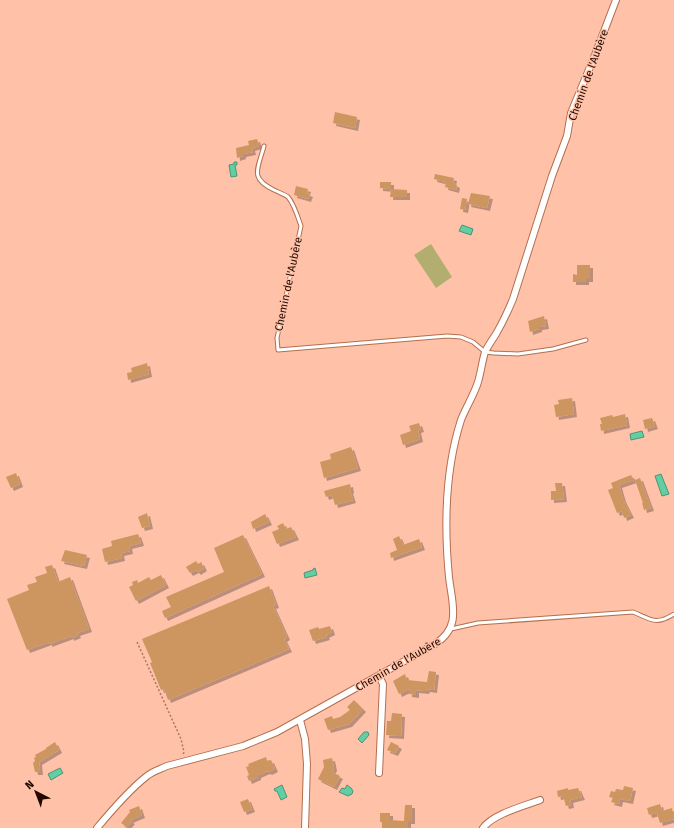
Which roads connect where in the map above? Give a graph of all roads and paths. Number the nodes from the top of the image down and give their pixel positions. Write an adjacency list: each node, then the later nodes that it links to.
1 (616, 0): 4 (street, Chemin de l'Aubère)
2 (264, 146): 4 (lane, Chemin de l'Aubère)
3 (586, 340): 4 (lane)
4 (485, 352): 6 (street, Chemin de l'Aubère)
5 (674, 614): 6 (lane)
6 (451, 629): 8 (street, Chemin de l'Aubère)
7 (136, 642): 10 (path)
8 (379, 676): 9 (street, Chemin de l'Aubère); 11 (street)
9 (300, 720): 10 (street, Chemin de l'Aubère); 14 (street)
10 (181, 762): 13 (street, Chemin de l'Aubère)
11 (379, 773)
12 (540, 800): 15 (street)
13 (97, 828)
14 (304, 828)
15 (483, 828)

